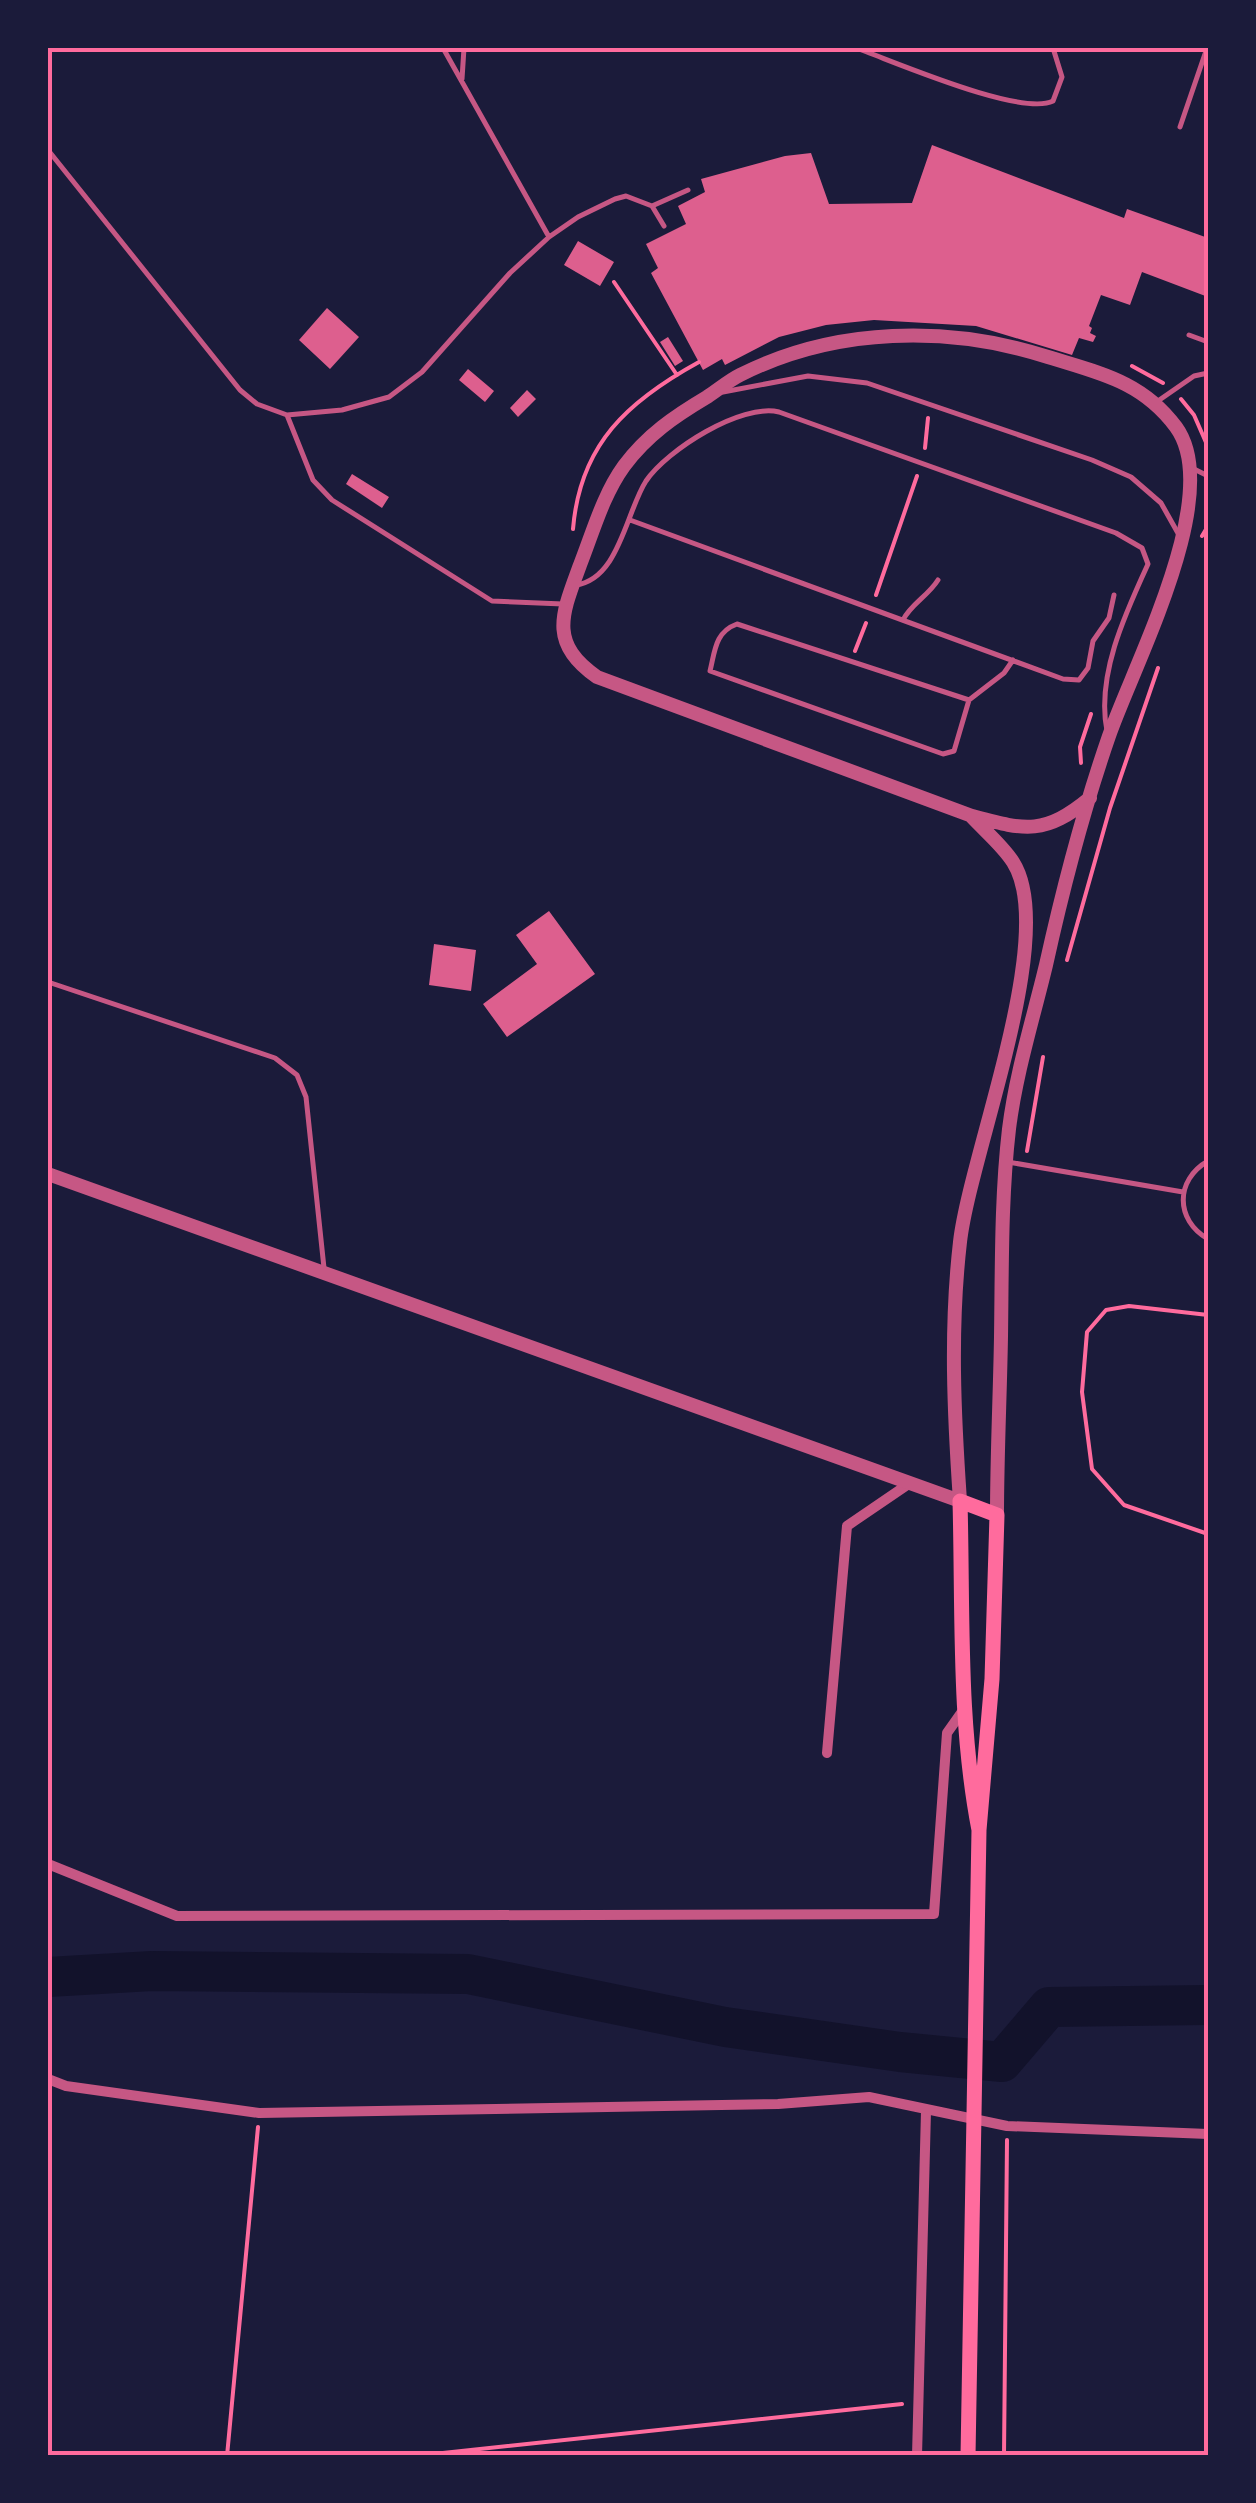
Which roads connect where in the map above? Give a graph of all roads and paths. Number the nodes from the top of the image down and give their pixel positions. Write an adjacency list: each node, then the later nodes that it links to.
1 (443, 48): 6 (lane)
2 (464, 48): 6 (lane)
3 (856, 48): 4 (lane)
4 (1054, 48)
5 (1207, 48): 7 (lane)
6 (462, 81): 12 (lane)
7 (1180, 127)
8 (48, 150): 21 (lane)
9 (688, 190): 10 (lane)
10 (652, 206): 11 (lane); 12 (lane)
11 (664, 226)
12 (549, 237): 21 (lane)
13 (614, 282): 17 (path)
14 (1188, 336): 15 (lane)
15 (1208, 342)
16 (1208, 373): 20 (lane)
17 (676, 375)
18 (710, 395): 19 (lane); 20 (street); 30 (street)
19 (928, 404): 22 (path); 27 (lane)
20 (1154, 404): 23 (street)
21 (287, 415): 32 (lane)
22 (922, 462): 25 (lane); 33 (path); 39 (lane)
23 (1192, 468): 24 (lane); 27 (street)
24 (1208, 476)
25 (630, 520): 30 (lane); 33 (lane)
26 (1208, 526): 28 (path)
27 (1183, 542): 39 (street)
28 (1198, 550)
29 (938, 580): 34 (lane)
30 (572, 586): 32 (street)
31 (1114, 595): 37 (lane)
32 (566, 604): 41 (street)
33 (871, 608): 34 (lane); 36 (path)
34 (903, 620): 37 (lane)
35 (1162, 658): 42 (path)
36 (852, 660): 38 (lane); 38 (lane)
37 (1013, 660): 38 (lane)
38 (969, 700)
39 (1108, 738): 40 (street)
40 (1090, 798): 41 (street); 46 (street)
41 (972, 816): 54 (street)
42 (1063, 975)
43 (48, 982): 51 (lane)
44 (1046, 1045): 47 (path)
45 (1208, 1161): 49 (lane)
46 (1006, 1162): 47 (lane); 55 (street)
47 (1026, 1165): 49 (lane)
48 (48, 1174): 51 (street)
49 (1183, 1192): 50 (lane)
50 (1208, 1239)
51 (324, 1271): 53 (street)
52 (1208, 1316): 56 (path)
53 (910, 1482): 54 (street); 58 (street)
54 (960, 1501): 55 (main road); 57 (main road)
55 (996, 1515): 59 (main road)
56 (1208, 1534)
57 (964, 1709): 59 (main road); 60 (street)
58 (826, 1753)
59 (978, 1830): 70 (main road)
60 (48, 1864)
61 (48, 2079): 63 (street)
62 (926, 2111): 63 (street); 64 (street); 66 (street)
63 (259, 2113): 67 (path)
64 (1007, 2126): 65 (street); 71 (path)
65 (1208, 2134)
66 (919, 2402): 68 (path); 69 (street)
67 (227, 2456)
68 (415, 2456)
69 (918, 2456)
70 (968, 2456)
71 (1004, 2456)

